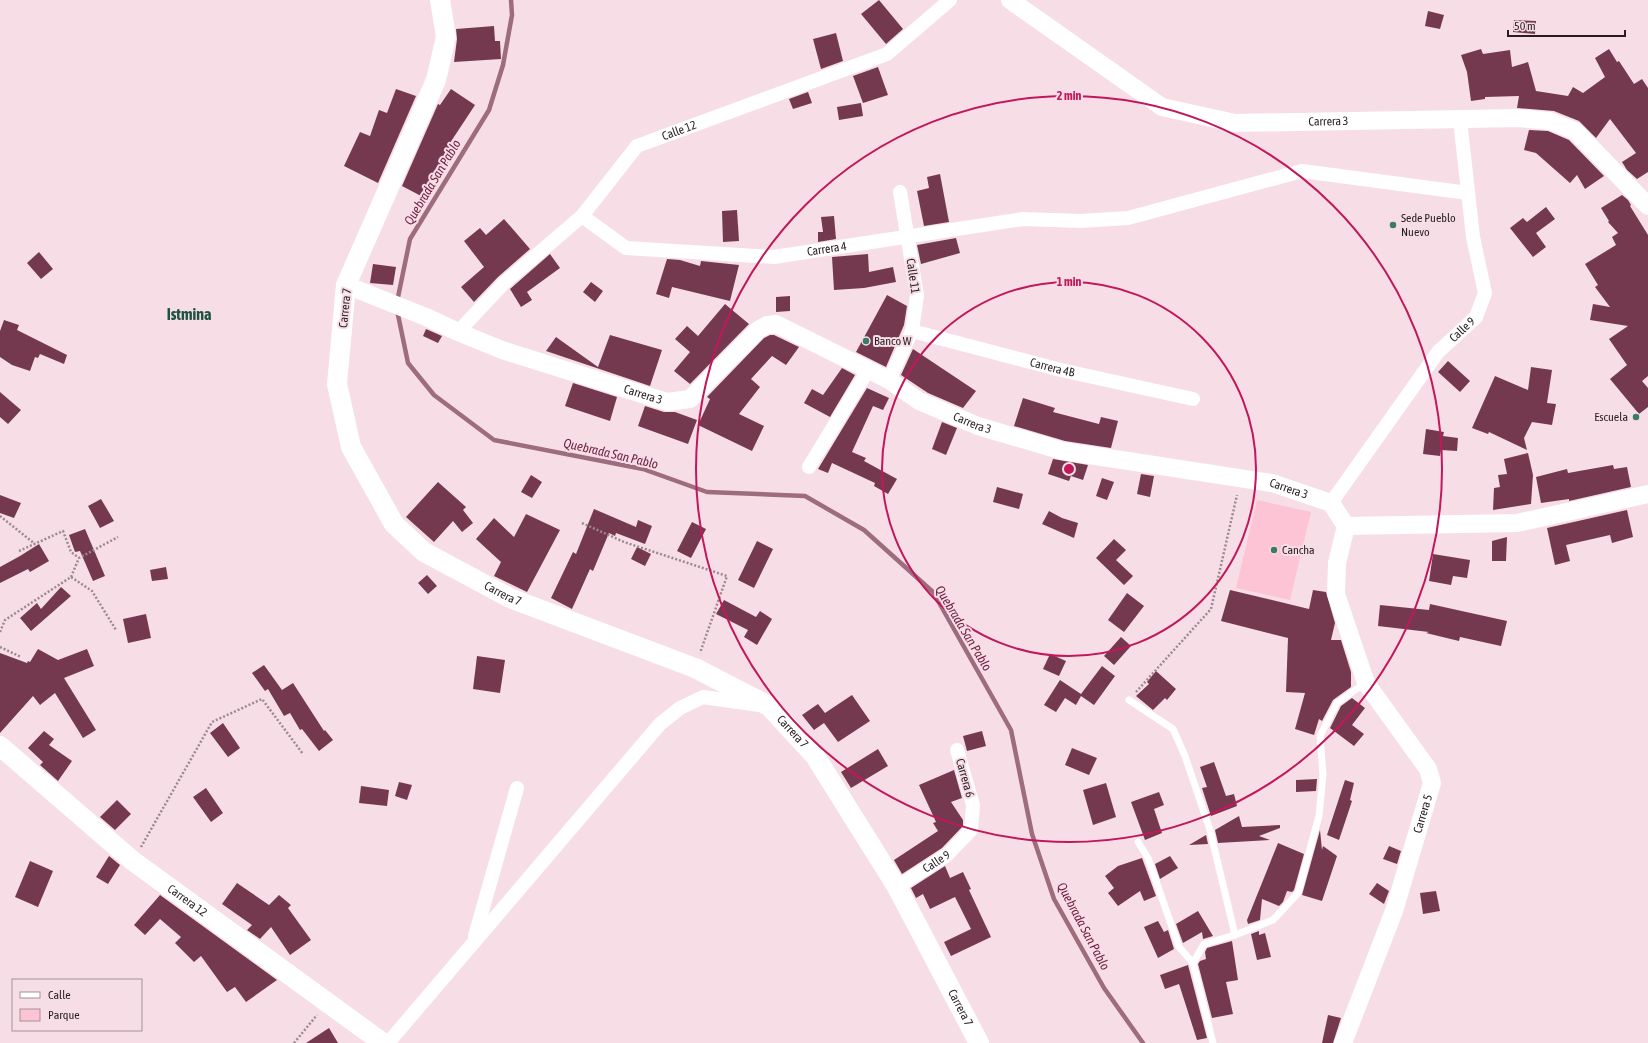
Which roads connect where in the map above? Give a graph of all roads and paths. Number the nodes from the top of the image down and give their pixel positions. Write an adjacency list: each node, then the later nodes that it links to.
1 (440, 0): 10 (main road, Carrera 7)
2 (950, 0): 8 (street, Calle 12)
3 (1010, 0): 4 (street, Carrera 3)
4 (1460, 120): 6 (street, Calle 9); 7 (street, Carrera 3)
5 (900, 192): 9 (street, Calle 11)
6 (1468, 193): 9 (street, Carrera 4); 19 (street, Calle 9)
7 (1648, 206)
8 (582, 216): 9 (street, Carrera 4); 12 (street, Calle 12)
9 (907, 238): 11 (street, Calle 11)
10 (346, 285): 12 (street, Carrera 3); 34 (main road, Carrera 7)
11 (912, 331): 14 (street, Calle 11); 15 (street, Carrera 4B)
12 (458, 332): 13 (street, Carrera 3)
13 (868, 370): 14 (street, Carrera 3); 16 (street)
14 (889, 380): 17 (street, Carrera 3)
15 (1193, 399)
16 (809, 467)
17 (1241, 479): 19 (street, Carrera 3); 36 (path)
18 (1648, 494): 22 (street)
19 (1330, 503): 22 (street)
20 (0, 516): 24 (path)
21 (582, 523): 34 (path)
22 (1346, 526): 35 (street, Carrera 5)
23 (118, 537): 26 (path)
24 (35, 544): 25 (path); 26 (path)
25 (19, 551)
26 (79, 558): 27 (path)
27 (71, 577): 29 (path); 30 (path)
28 (0, 618): 29 (path)
29 (5, 620): 31 (path)
30 (116, 630)
31 (0, 632)
32 (0, 647): 33 (path)
33 (21, 657)
34 (695, 668): 37 (main road, Carrera 7)
35 (1366, 683): 46 (lane); 55 (street, Carrera 5)
36 (1129, 700): 46 (lane)
37 (769, 706): 45 (main road, Carrera 7); 47 (street)
38 (0, 746): 44 (main road, Carrera 12)
39 (957, 750): 42 (street, Carrera 6)
40 (303, 754): 44 (path)
41 (517, 788): 47 (street)
42 (971, 830): 45 (street, Calle 9)
43 (1138, 842): 48 (lane)
44 (133, 861): 49 (main road, Carrera 12)
45 (897, 888): 53 (main road, Carrera 7)
46 (1235, 935): 48 (lane)
47 (474, 941): 52 (street)
48 (1193, 963): 54 (lane)
49 (327, 1002): 50 (path); 51 (main road, Carrera 12)
50 (294, 1043)
51 (383, 1043)
52 (388, 1043)
53 (979, 1043)
54 (1213, 1043)
55 (1343, 1043)

